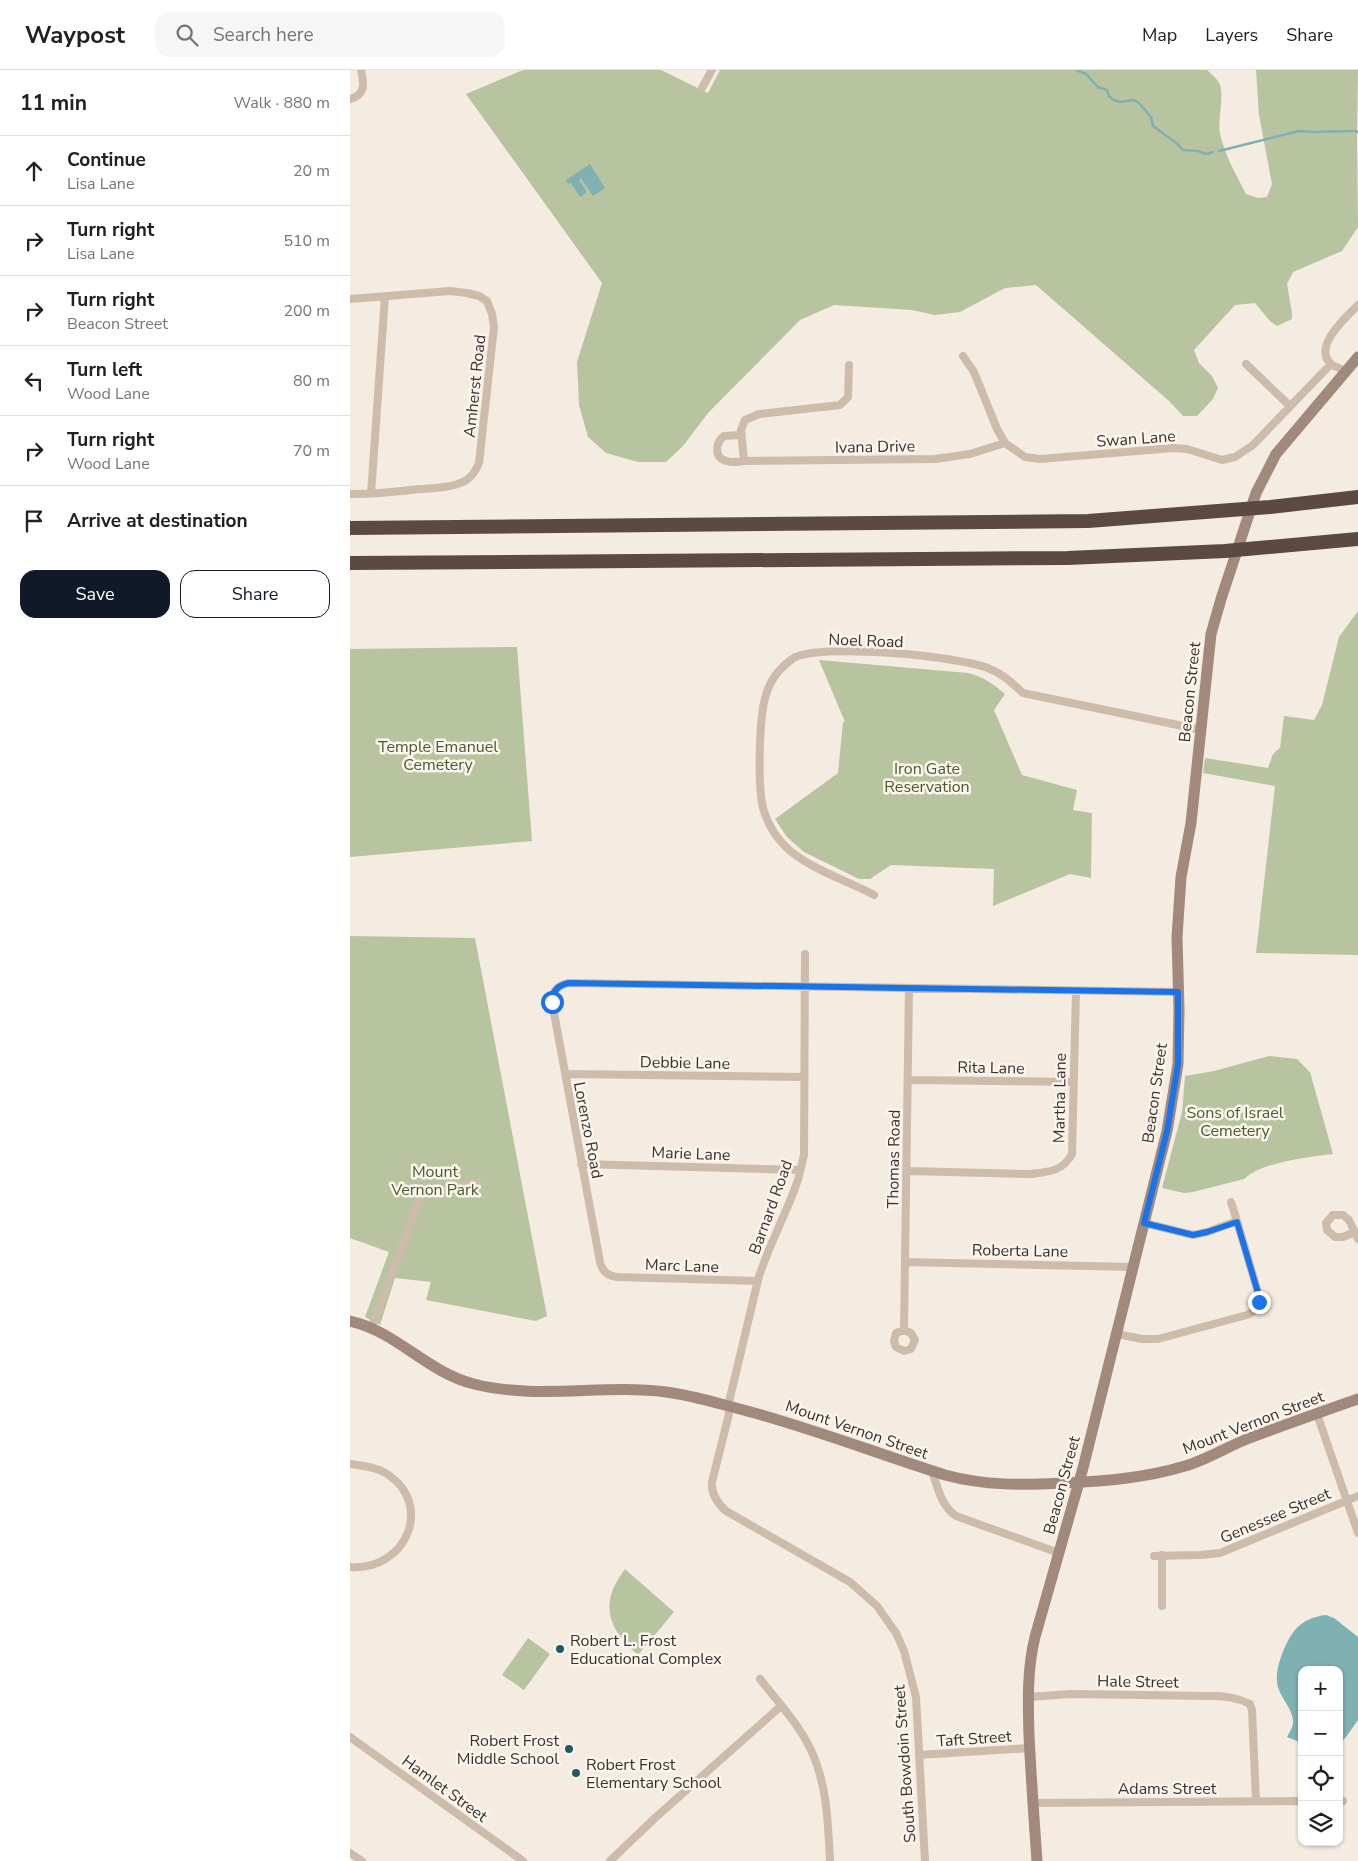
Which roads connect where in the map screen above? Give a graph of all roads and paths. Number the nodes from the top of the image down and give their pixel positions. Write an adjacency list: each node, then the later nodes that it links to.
1 (361, 70): 4 (street)
2 (711, 70): 3 (street)
3 (702, 88)
4 (350, 98)
5 (384, 296): 6 (street); 19 (street); 19 (street, Amherst Road)
6 (350, 299)
7 (1358, 305): 11 (street)
8 (963, 356): 16 (street, Swan Lane)
9 (1358, 357): 13 (main road, Beacon Street)
10 (1246, 364): 14 (street)
11 (1331, 364): 13 (street); 14 (street, Swan Lane)
12 (849, 365): 15 (street)
13 (1346, 371): 24 (main road, Beacon Street)
14 (1290, 406): 16 (street, Swan Lane)
15 (741, 435): 17 (street); 17 (street, Ivana Drive)
16 (1005, 443): 17 (street, Ivana Drive)
17 (744, 461)
18 (350, 494): 19 (street)
19 (371, 494)
20 (1358, 497): 21 (highway)
21 (350, 528)
22 (1358, 540): 23 (highway)
23 (350, 563)
24 (1202, 730): 25 (street, Noel Road); 30 (main road, Beacon Street)
25 (874, 895)
26 (805, 954): 27 (street, Barnard Road)
27 (805, 986): 28 (street); 31 (street, Lorenzo Road); 32 (street, Barnard Road)
28 (909, 988): 29 (street); 33 (street, Thomas Road)
29 (1076, 990): 30 (street); 34 (street, Martha Lane)
30 (1178, 992): 41 (main road, Beacon Street)
31 (565, 1074): 32 (street, Debbie Lane); 35 (street, Lorenzo Road)
32 (804, 1077): 36 (street, Barnard Road)
33 (908, 1080): 34 (street, Rita Lane); 37 (street, Thomas Road)
34 (1073, 1082): 37 (street, Martha Lane)
35 (581, 1164): 36 (street, Marie Lane); 44 (street, Lorenzo Road)
36 (800, 1170): 45 (street, Barnard Road)
37 (907, 1172): 42 (street, Thomas Road)
38 (478, 1182): 47 (street)
39 (1231, 1202): 40 (street)
40 (1237, 1222): 41 (street); 49 (street)
41 (1144, 1223): 43 (main road, Beacon Street)
42 (905, 1262): 43 (street, Roberta Lane); 48 (street, Thomas Road)
43 (1134, 1267): 49 (main road, Beacon Street)
44 (606, 1273): 45 (street, Marc Lane)
45 (758, 1281): 51 (street, Barnard Road)
46 (350, 1321): 47 (main road, Mount Vernon Street)
47 (371, 1329): 51 (main road, Mount Vernon Street)
48 (904, 1330)
49 (1117, 1334): 55 (main road, Beacon Street)
50 (1358, 1399): 52 (main road, Mount Vernon Street)
51 (728, 1406): 54 (main road, Mount Vernon Street); 56 (street, Barnard Road)
52 (1317, 1414): 55 (main road, Mount Vernon Street); 58 (street)
53 (350, 1464): 61 (street)
54 (932, 1471): 55 (main road, Mount Vernon Street); 60 (street)
55 (1079, 1482): 60 (main road, Beacon Street)
56 (713, 1493): 68 (street, South Bowdoin Street)
57 (1358, 1496): 58 (street, Genessee Street)
58 (1346, 1500): 59 (street); 62 (street, Genessee Street)
59 (1358, 1533)
60 (1059, 1553): 64 (main road, Beacon Street)
61 (350, 1567)
62 (1162, 1606)
63 (760, 1679): 65 (street)
64 (1028, 1697): 67 (main road, Beacon Street); 69 (street, Hale Street)
65 (781, 1706): 77 (street); 78 (street)
66 (350, 1737): 73 (street, Hamlet Street)
67 (1030, 1748): 68 (street, Taft Street); 71 (main road, Beacon Street)
68 (919, 1755): 79 (street, South Bowdoin Street)
69 (1256, 1801): 70 (street, Adams Street); 71 (street, Adams Street)
70 (1298, 1801)
71 (1033, 1803): 80 (main road, Beacon Street)
72 (350, 1852): 74 (street)
73 (512, 1853): 75 (street); 76 (street, Hamlet Street)
74 (360, 1860)
75 (507, 1861)
76 (524, 1861)
77 (610, 1861)
78 (830, 1861)
79 (925, 1861)
80 (1037, 1861)

